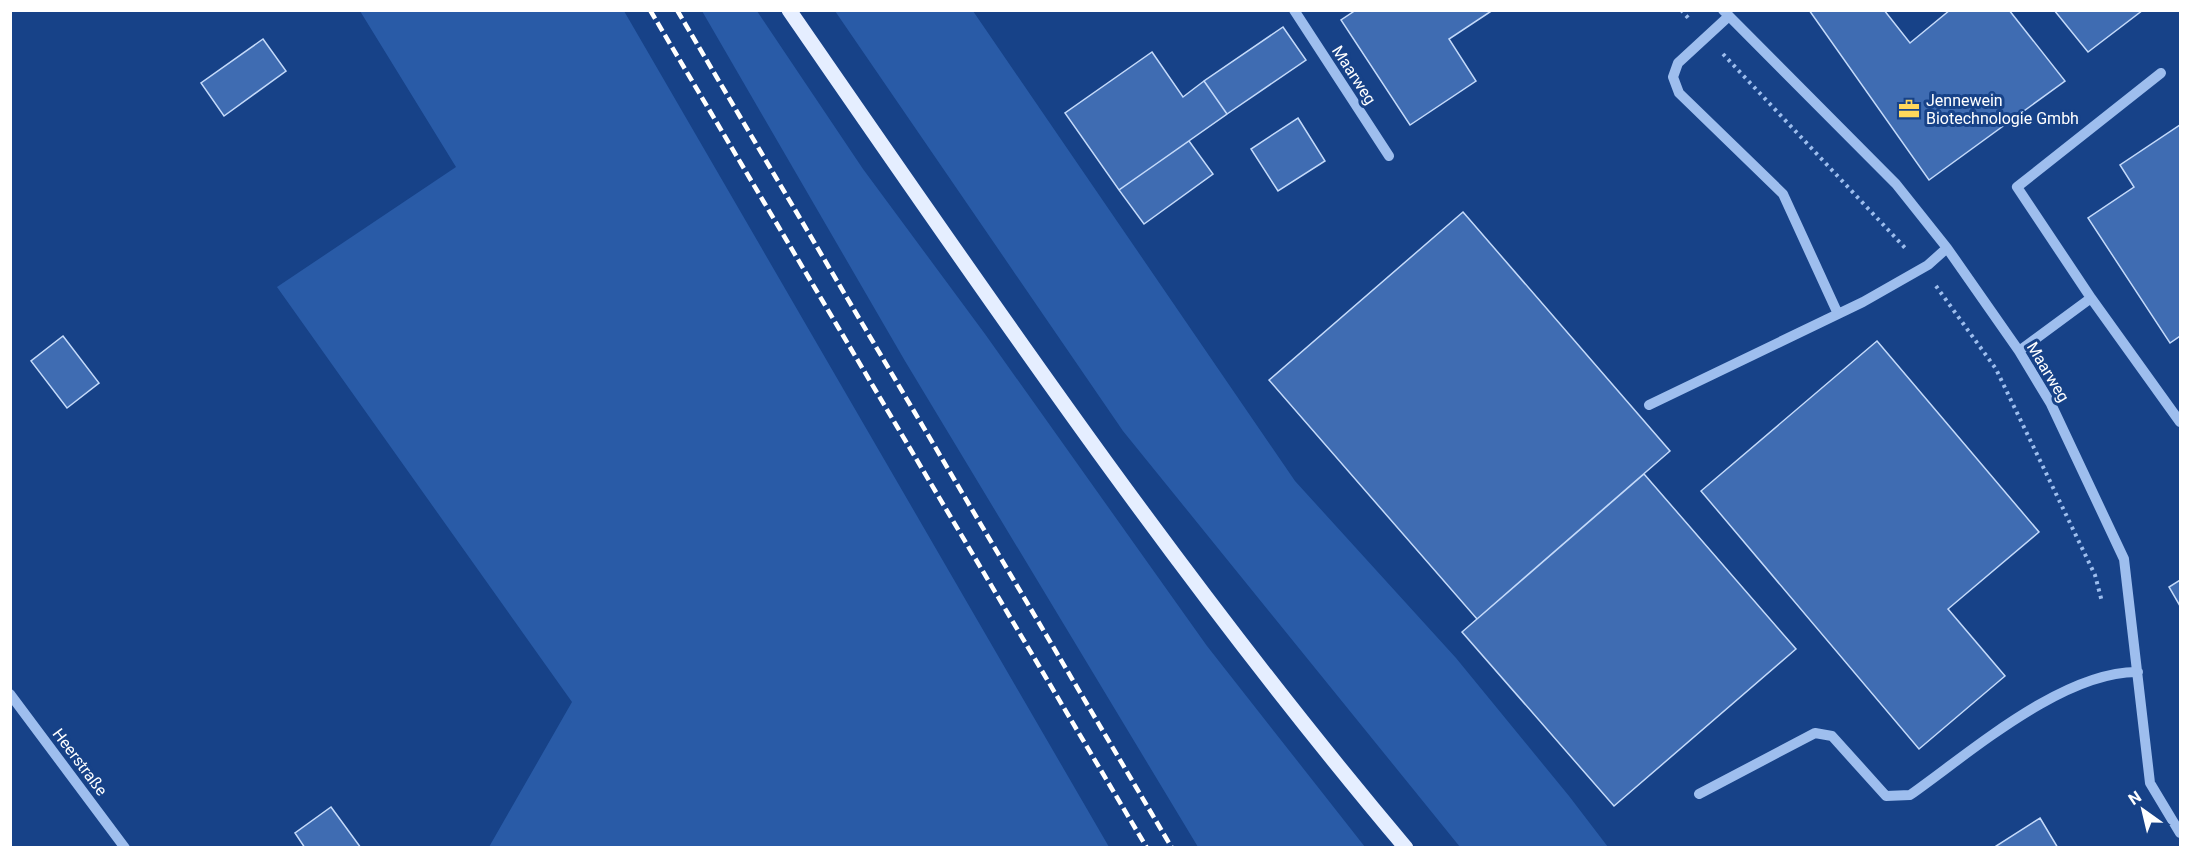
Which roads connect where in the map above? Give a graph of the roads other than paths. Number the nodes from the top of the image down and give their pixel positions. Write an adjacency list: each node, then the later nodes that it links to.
1 (789, 10): 17 (main road)
2 (1293, 10): 5 (street, Maarweg)
3 (1726, 13): 6 (street, Maarweg); 8 (street)
4 (2161, 73): 7 (street)
5 (1389, 156)
6 (1947, 248): 8 (street); 9 (street, Maarweg)
7 (2091, 298): 9 (street); 11 (street)
8 (1838, 314): 10 (street)
9 (2019, 351): 12 (street, Maarweg)
10 (1649, 405)
11 (2181, 422)
12 (2138, 672): 14 (street); 15 (street, Maarweg)
13 (10, 694): 16 (street, Heerstraße)
14 (1699, 794)
15 (2181, 833)
16 (125, 848)
17 (1406, 848)

